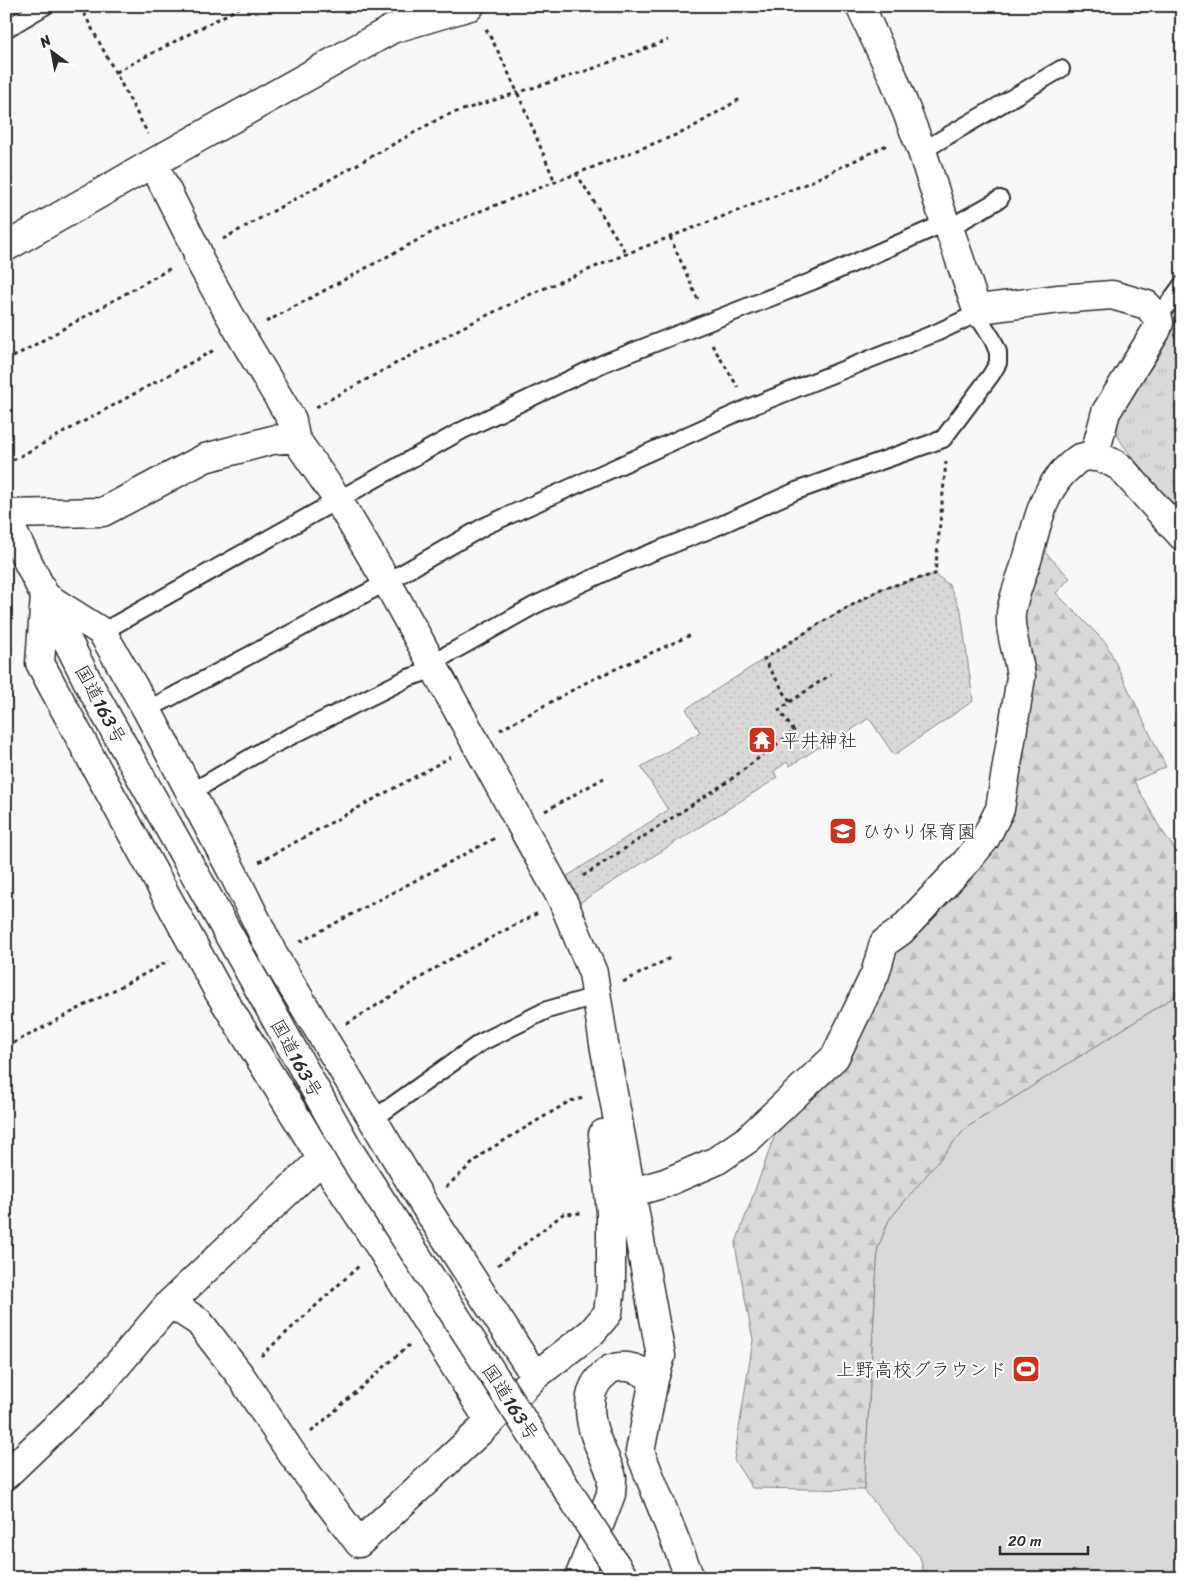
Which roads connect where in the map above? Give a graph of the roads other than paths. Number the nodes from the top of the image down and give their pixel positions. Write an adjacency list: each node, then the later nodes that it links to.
1 (45, 6): 4 (lane)
2 (860, 6): 6 (main road)
3 (476, 14): 7 (main road)
4 (6, 28)
5 (1061, 69): 6 (lane)
6 (918, 141): 9 (main road)
7 (157, 161): 10 (main road); 14 (main road)
8 (1000, 199): 9 (lane)
9 (947, 225): 12 (main road); 16 (lane)
10 (6, 248)
11 (1182, 285): 13 (lane)
12 (978, 313): 13 (main road); 19 (lane); 22 (lane)
13 (1158, 318): 15 (main road)
14 (293, 429): 16 (main road); 17 (main road)
15 (1094, 457): 18 (main road); 29 (main road)
16 (338, 500): 19 (main road); 21 (lane)
17 (6, 516): 20 (main road, 国道163号)
18 (1182, 536)
19 (387, 582): 22 (main road); 23 (lane)
20 (45, 596): 21 (main road); 28 (main road); 36 (main road, 国道163号, bridge)
21 (102, 632): 23 (main road)
22 (434, 666): 24 (lane); 25 (main road)
23 (147, 710): 24 (main road)
24 (190, 793): 27 (main road)
25 (596, 996): 26 (main road); 27 (lane)
26 (604, 1044): 29 (main road); 31 (main road)
27 (372, 1120): 31 (main road)
28 (322, 1159): 30 (main road); 33 (main road)
29 (630, 1193): 32 (main road)
30 (170, 1303): 33 (main road); 34 (main road)
31 (535, 1376): 33 (main road)
32 (654, 1379): 35 (main road); 37 (main road)
33 (490, 1422)
34 (6, 1475)
35 (579, 1578)
36 (624, 1578)
37 (690, 1578)

